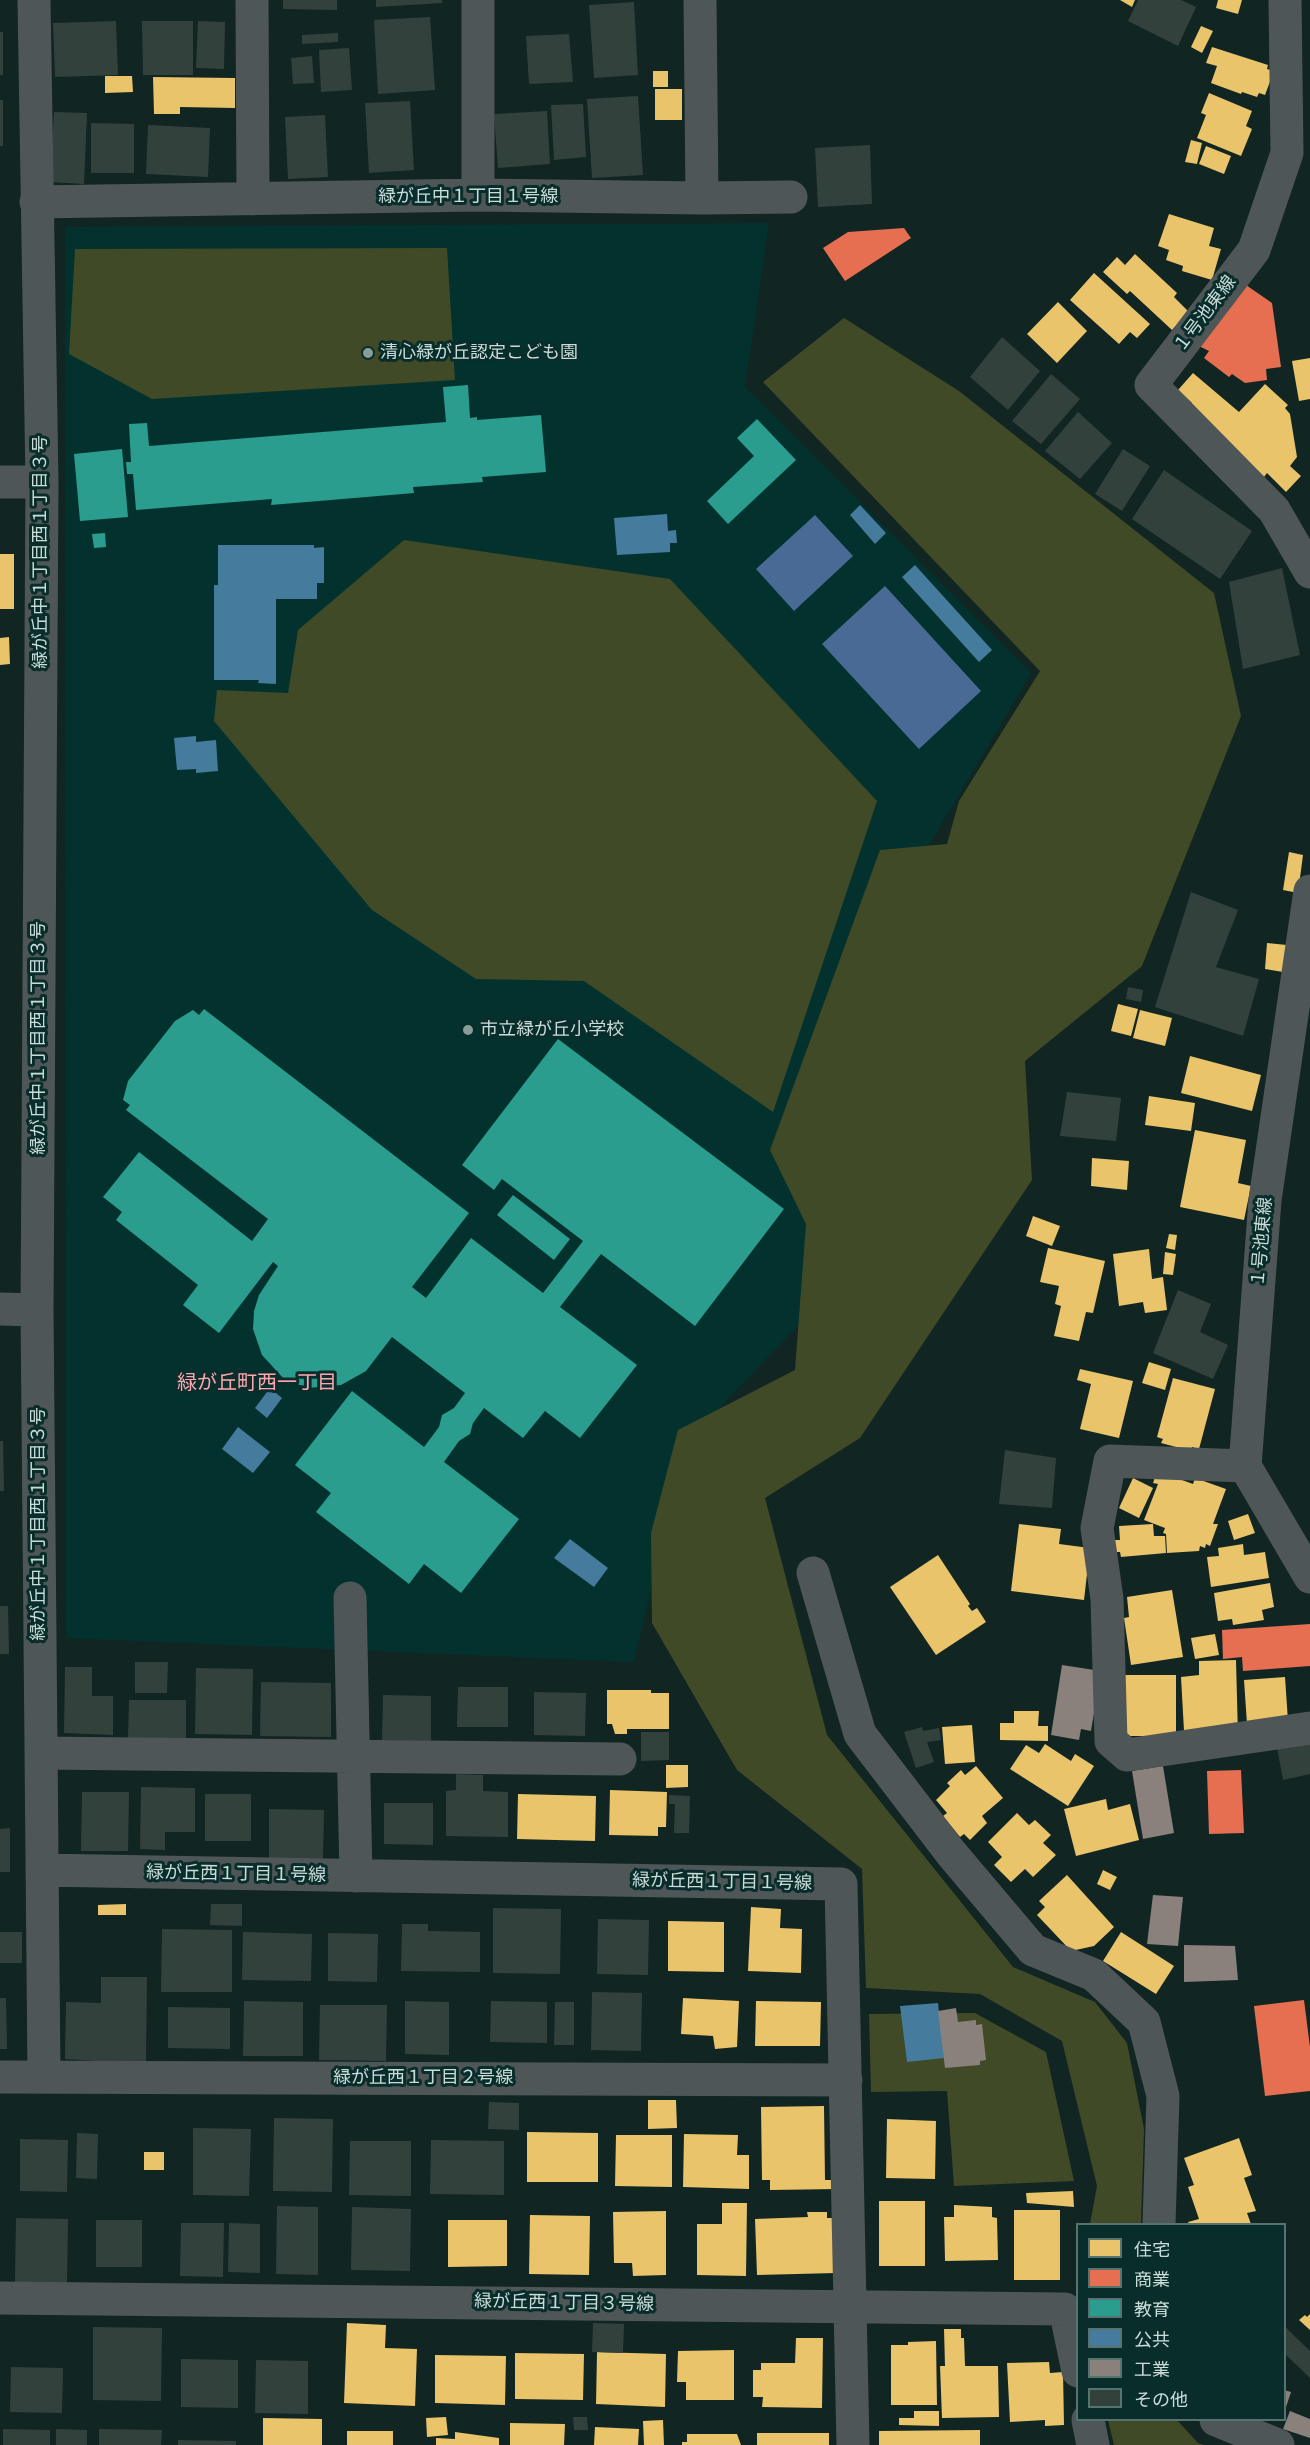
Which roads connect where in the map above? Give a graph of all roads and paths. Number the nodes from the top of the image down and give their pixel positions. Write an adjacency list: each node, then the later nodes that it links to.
1 (34, 0): 10 (street, 緑が丘中１丁目西１丁目３号)
2 (252, 0): 9 (street)
3 (478, 0): 6 (street)
4 (700, 0): 8 (street)
5 (1285, 0): 13 (street, １号池東線)
6 (478, 195): 8 (street, 緑が丘中１丁目１号線); 9 (street, 緑が丘中１丁目１号線)
7 (791, 197): 8 (street, 緑が丘中１丁目１号線)
8 (702, 198)
9 (253, 199): 10 (street, 緑が丘中１丁目１号線)
10 (36, 202): 12 (street, 緑が丘中１丁目西１丁目３号)
11 (0, 482): 12 (street)
12 (42, 482): 16 (street, 緑が丘中１丁目西１丁目３号)
13 (1310, 572)
14 (1310, 891): 17 (street, １号池東線)
15 (0, 1309): 16 (street)
16 (38, 1310): 22 (street, 緑が丘中１丁目西１丁目３号)
17 (1245, 1466): 19 (street); 21 (street)
18 (813, 1573): 30 (street)
19 (1310, 1577)
20 (350, 1598): 23 (street)
21 (1310, 1728)
22 (41, 1753): 23 (street); 25 (street, 緑が丘中１丁目西１丁目３号)
23 (354, 1757): 24 (street); 26 (street)
24 (620, 1759)
25 (42, 1870): 26 (street, 緑が丘西１丁目１号線); 27 (street, 緑が丘中１丁目西１丁目３号)
26 (356, 1875): 29 (street, 緑が丘西１丁目１号線)
27 (44, 2076): 28 (street, 緑が丘西１丁目２号線); 29 (street, 緑が丘西１丁目２号線)
28 (0, 2077)
29 (846, 2080): 32 (street, 緑が丘西１丁目１号線)
30 (1159, 2223)
31 (0, 2298): 32 (street, 緑が丘西１丁目３号線)
32 (851, 2307): 33 (street, 緑が丘西１丁目３号線); 36 (street, 緑が丘西１丁目１号線)
33 (1076, 2365)
34 (1088, 2421): 37 (street)
35 (1218, 2421): 38 (street)
36 (853, 2445)
37 (1093, 2445)
38 (1278, 2445)

